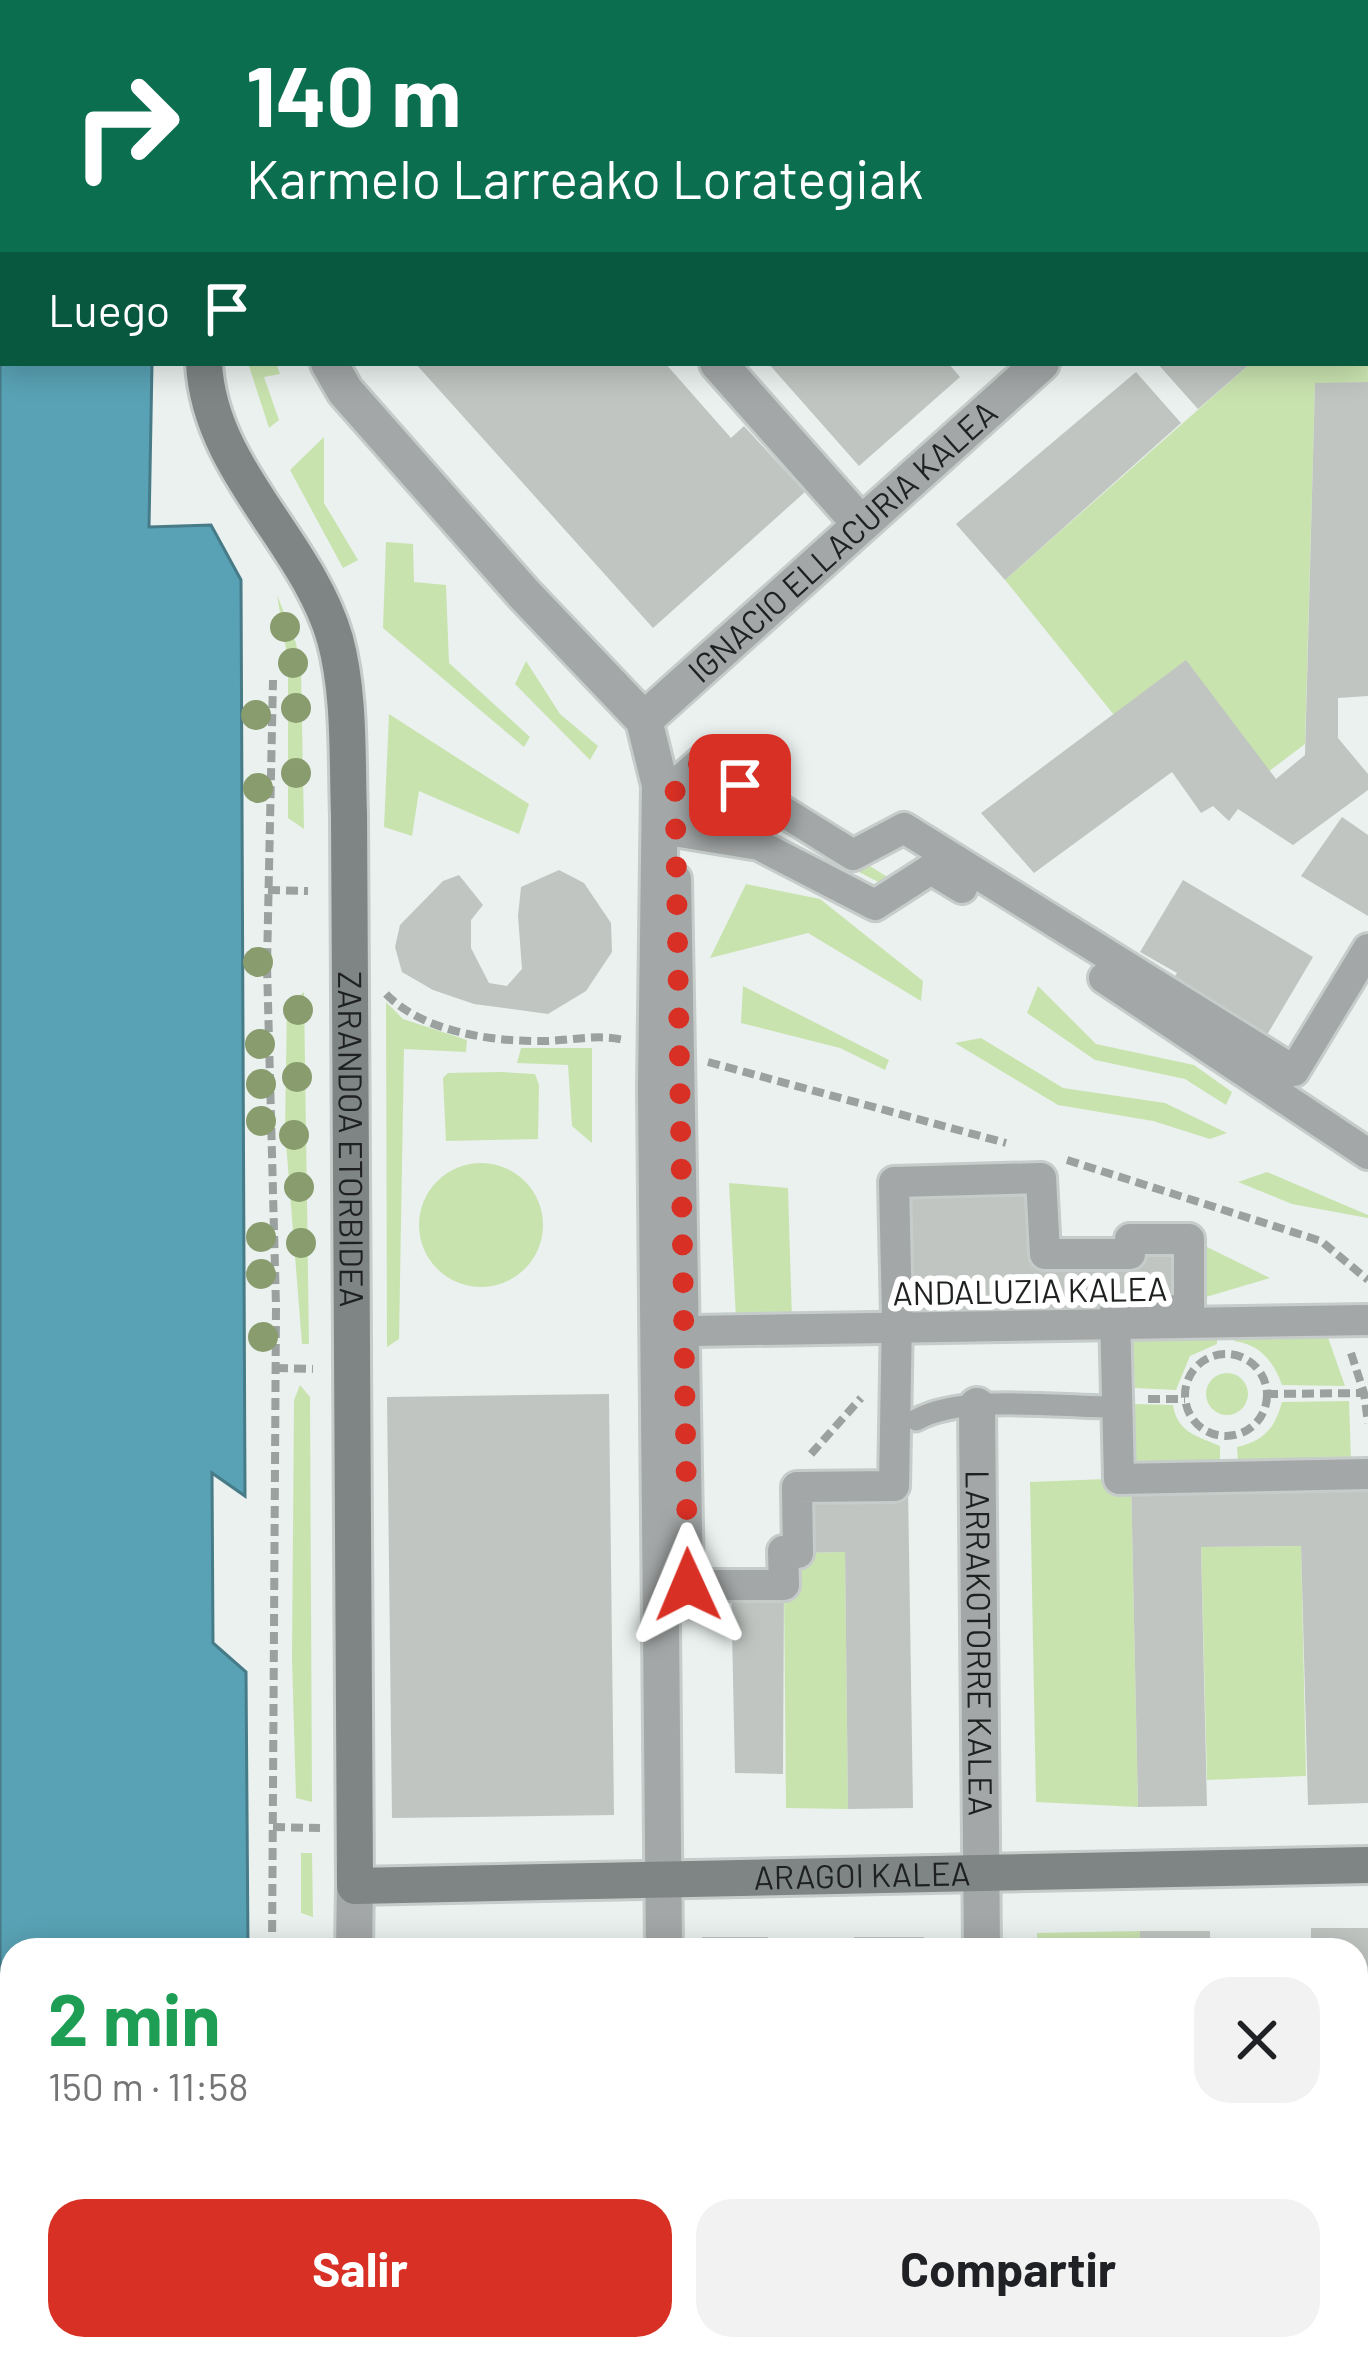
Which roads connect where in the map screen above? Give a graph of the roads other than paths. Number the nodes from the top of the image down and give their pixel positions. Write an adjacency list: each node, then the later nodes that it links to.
1 (204, 366): 21 (main road, ZARANDOA ETORBIDEA)
2 (331, 366): 6 (street)
3 (721, 366): 5 (street)
4 (1037, 366): 5 (street, IGNACIO ELLACURIA KALEA)
5 (859, 522): 6 (street, IGNACIO ELLACURIA KALEA)
6 (644, 720): 20 (street)
7 (680, 832): 9 (street)
8 (1368, 949): 13 (street)
9 (1368, 1154)
10 (1368, 1320): 11 (street, ANDALUZIA KALEA)
11 (1116, 1325): 13 (street, ANDALUZIA KALEA); 13 (street); 17 (street)
12 (693, 1331): 13 (street, ANDALUZIA KALEA)
13 (896, 1344)
14 (1120, 1403): 15 (lane)
15 (977, 1406): 16 (lane); 19 (street, LARRAKOTORRE KALEA)
16 (916, 1420)
17 (1368, 1474)
18 (1368, 1864): 19 (main road, ARAGOI KALEA)
19 (981, 1876): 20 (main road, ARAGOI KALEA); 24 (street, LARRAKOTORRE KALEA)
20 (664, 1882): 21 (main road, ARAGOI KALEA); 23 (street)
21 (355, 1886): 22 (street, ZARANDOA ETORBIDEA)
22 (355, 1938)
23 (664, 1938)
24 (982, 1938)

